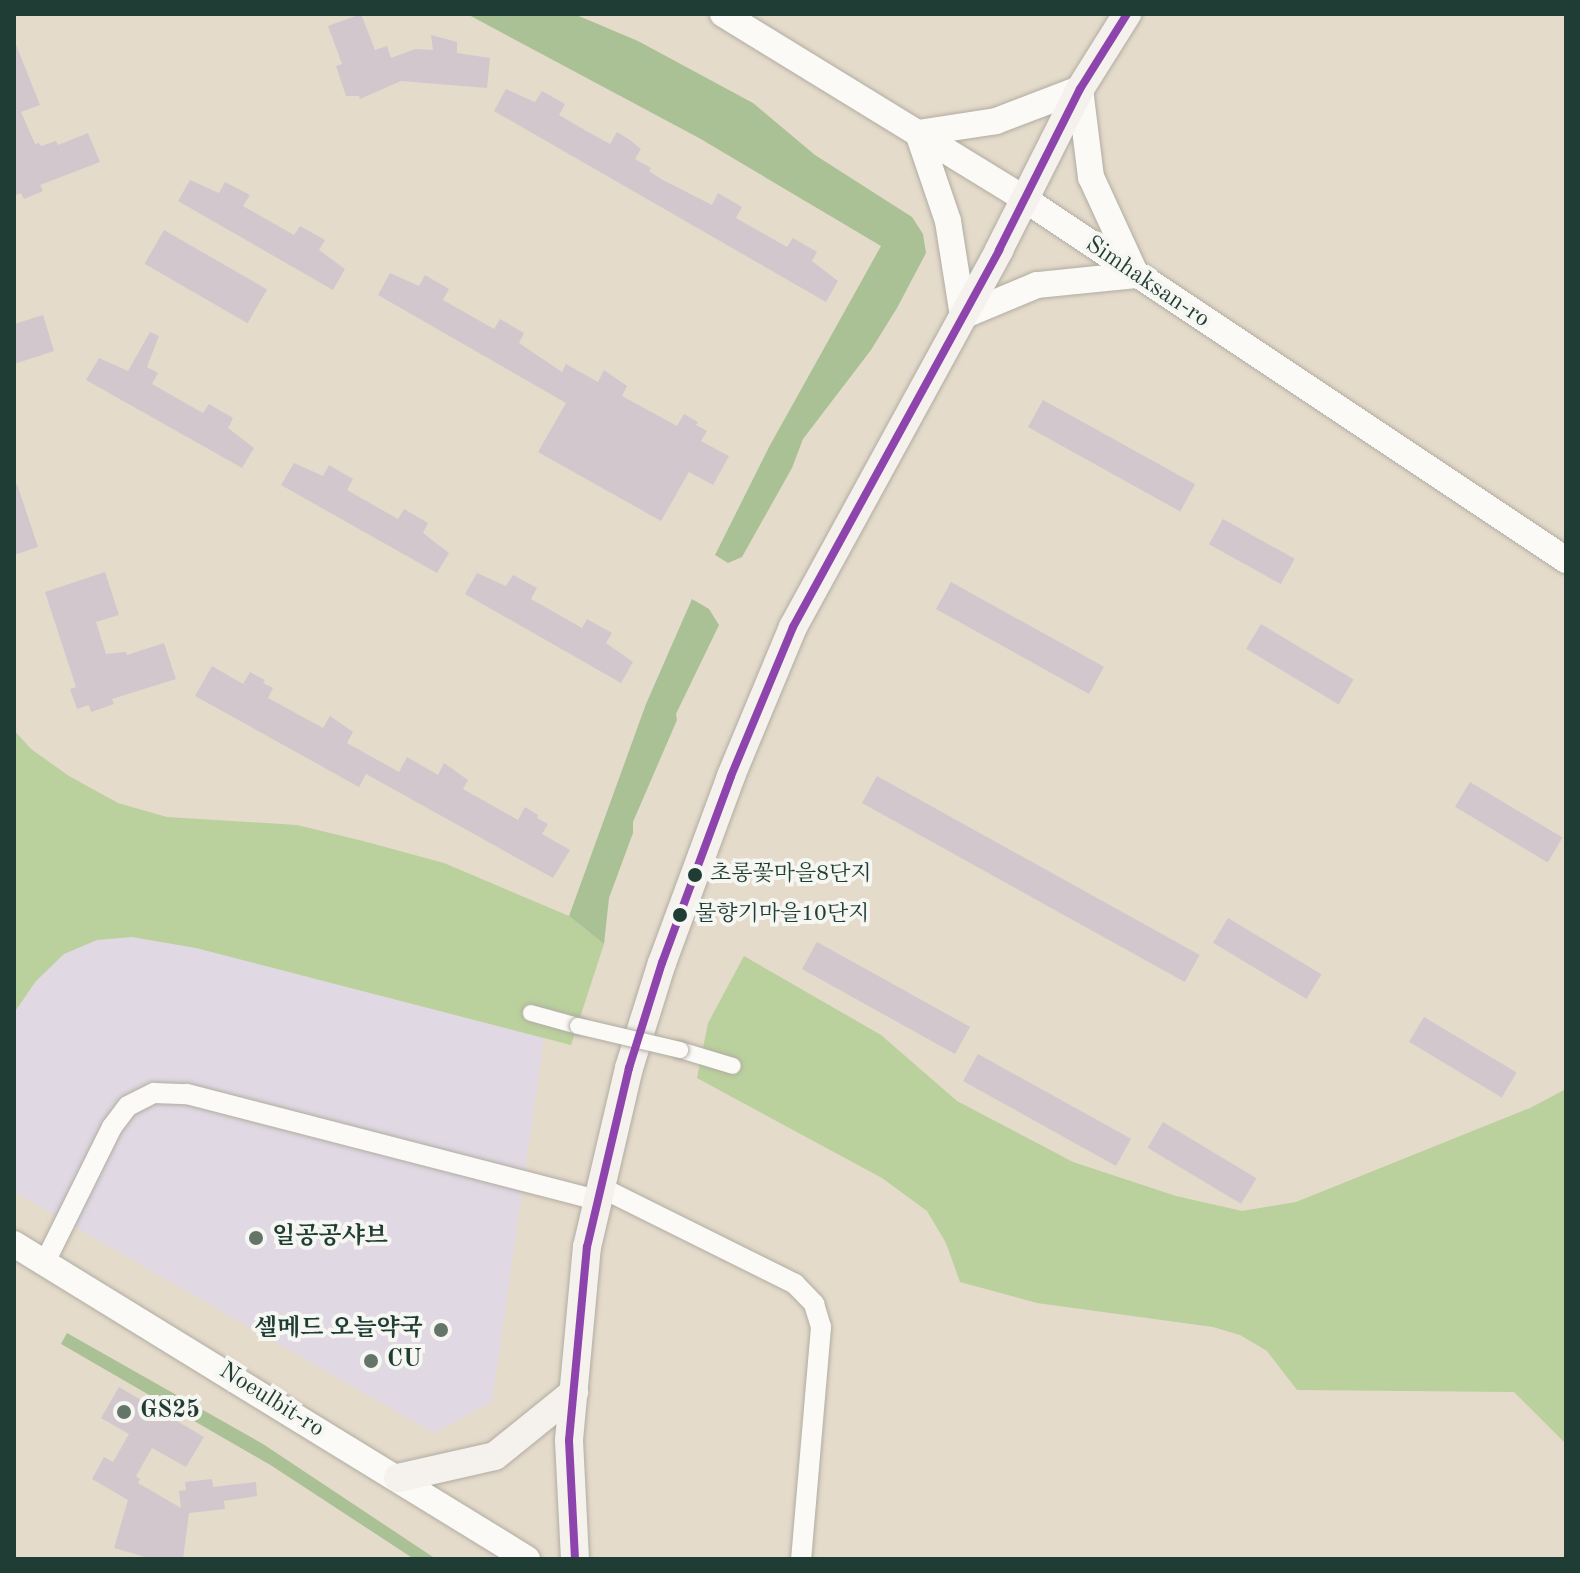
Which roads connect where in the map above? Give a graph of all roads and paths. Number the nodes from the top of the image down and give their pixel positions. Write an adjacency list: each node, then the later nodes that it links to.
1 (723, 14): 4 (street, Simhaksan-ro)
2 (1127, 14): 3 (main road)
3 (1080, 89): 4 (street); 5 (main road); 6 (street)
4 (918, 133): 5 (street, Simhaksan-ro); 7 (street)
5 (1023, 198): 6 (street, Simhaksan-ro); 7 (main road)
6 (1136, 275): 7 (street); 8 (street, Simhaksan-ro)
7 (963, 316): 11 (main road)
8 (1566, 560)
9 (531, 1013): 10 (street, bridge)
10 (733, 1066)
11 (598, 1194): 13 (street); 14 (main road); 18 (street)
12 (14, 1244): 13 (street, Noeulbit-ro)
13 (45, 1262): 15 (street, Noeulbit-ro)
14 (574, 1392): 15 (main road); 17 (main road)
15 (398, 1478): 16 (street, Noeulbit-ro)
16 (527, 1559)
17 (575, 1559)
18 (801, 1559)

